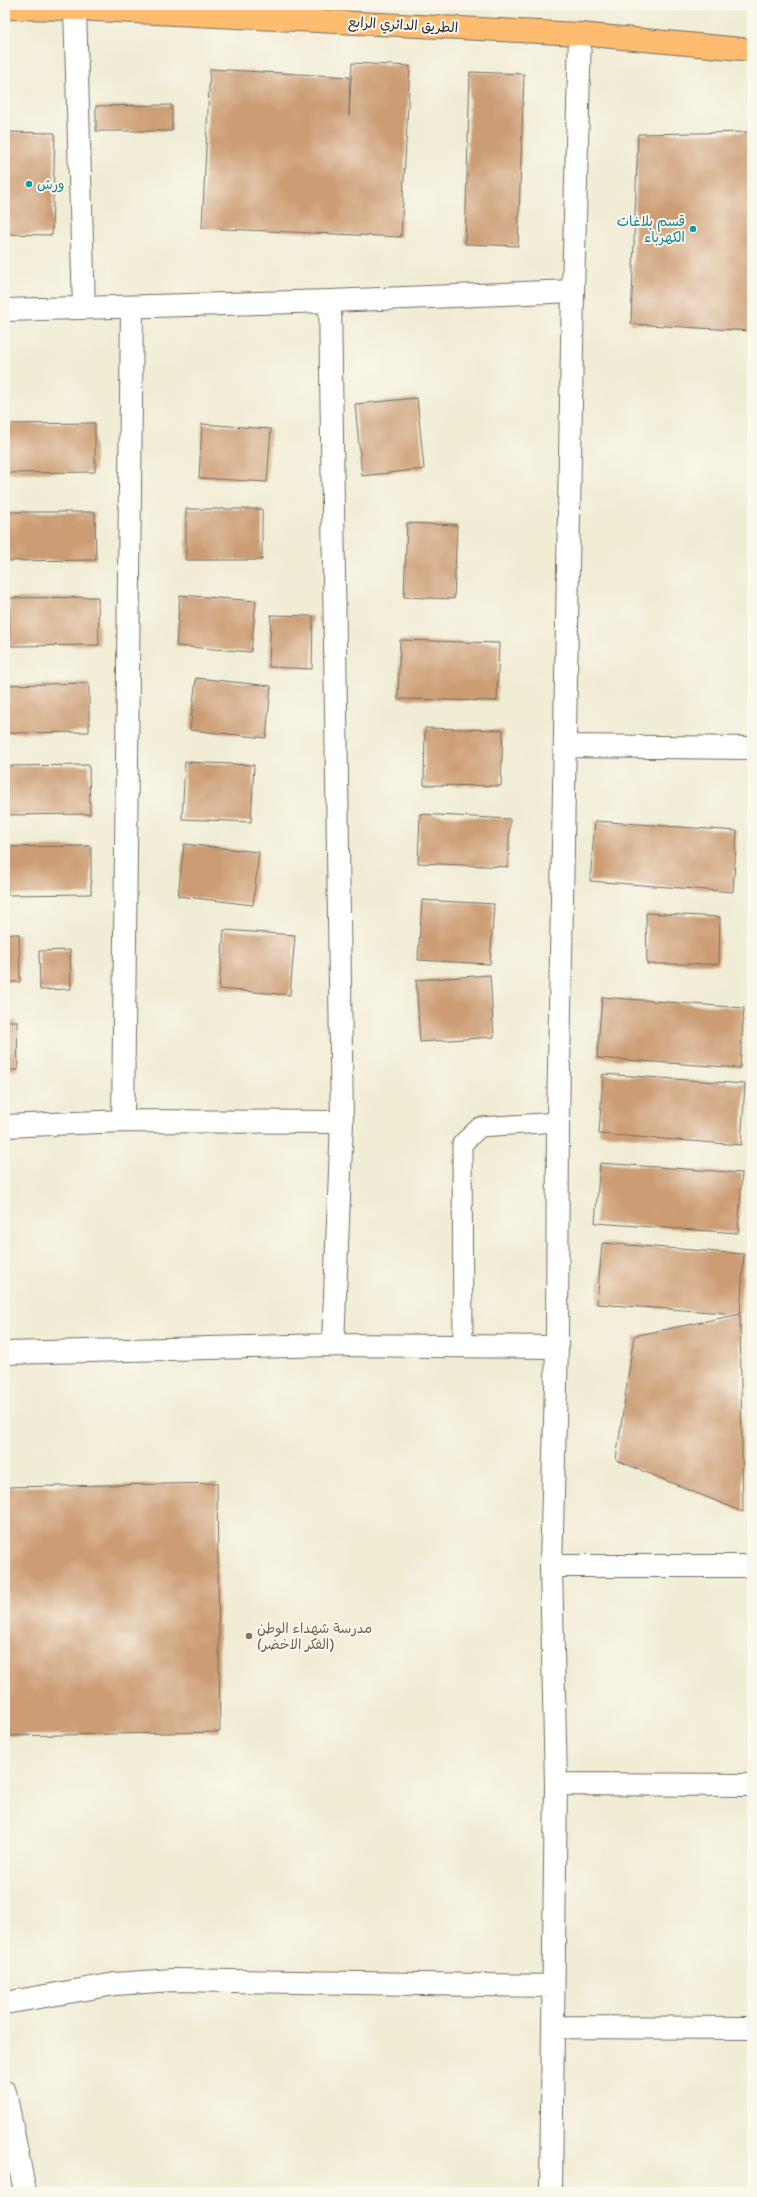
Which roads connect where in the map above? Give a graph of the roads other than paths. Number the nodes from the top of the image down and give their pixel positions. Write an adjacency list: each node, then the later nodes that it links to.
1 (5, 8): 2 (main road, الطريق الدائري الرابع)
2 (75, 9): 3 (main road, الطريق الدائري الرابع); 8 (street)
3 (580, 34): 4 (main road, الطريق الدائري الرابع); 5 (street)
4 (752, 50)
5 (573, 291): 6 (street); 10 (street)
6 (330, 301): 7 (street); 13 (street)
7 (132, 307): 8 (street); 12 (street)
8 (84, 308): 9 (street)
9 (5, 310)
10 (566, 746): 11 (street); 14 (street)
11 (752, 748)
12 (123, 1121): 13 (street); 15 (street)
13 (342, 1122): 16 (street)
14 (558, 1122): 17 (lane); 18 (street)
15 (5, 1126)
16 (333, 1345): 17 (street); 19 (street)
17 (463, 1346): 18 (street)
18 (557, 1347): 20 (street)
19 (5, 1354)
20 (551, 1566): 21 (street); 22 (street)
21 (752, 1566)
22 (556, 1784): 23 (street); 24 (street)
23 (752, 1785)
24 (553, 1986): 25 (street); 26 (street)
25 (5, 2003)
26 (553, 2027): 27 (street); 30 (street)
27 (752, 2028)
28 (5, 2092): 29 (street)
29 (25, 2192)
30 (551, 2192)

